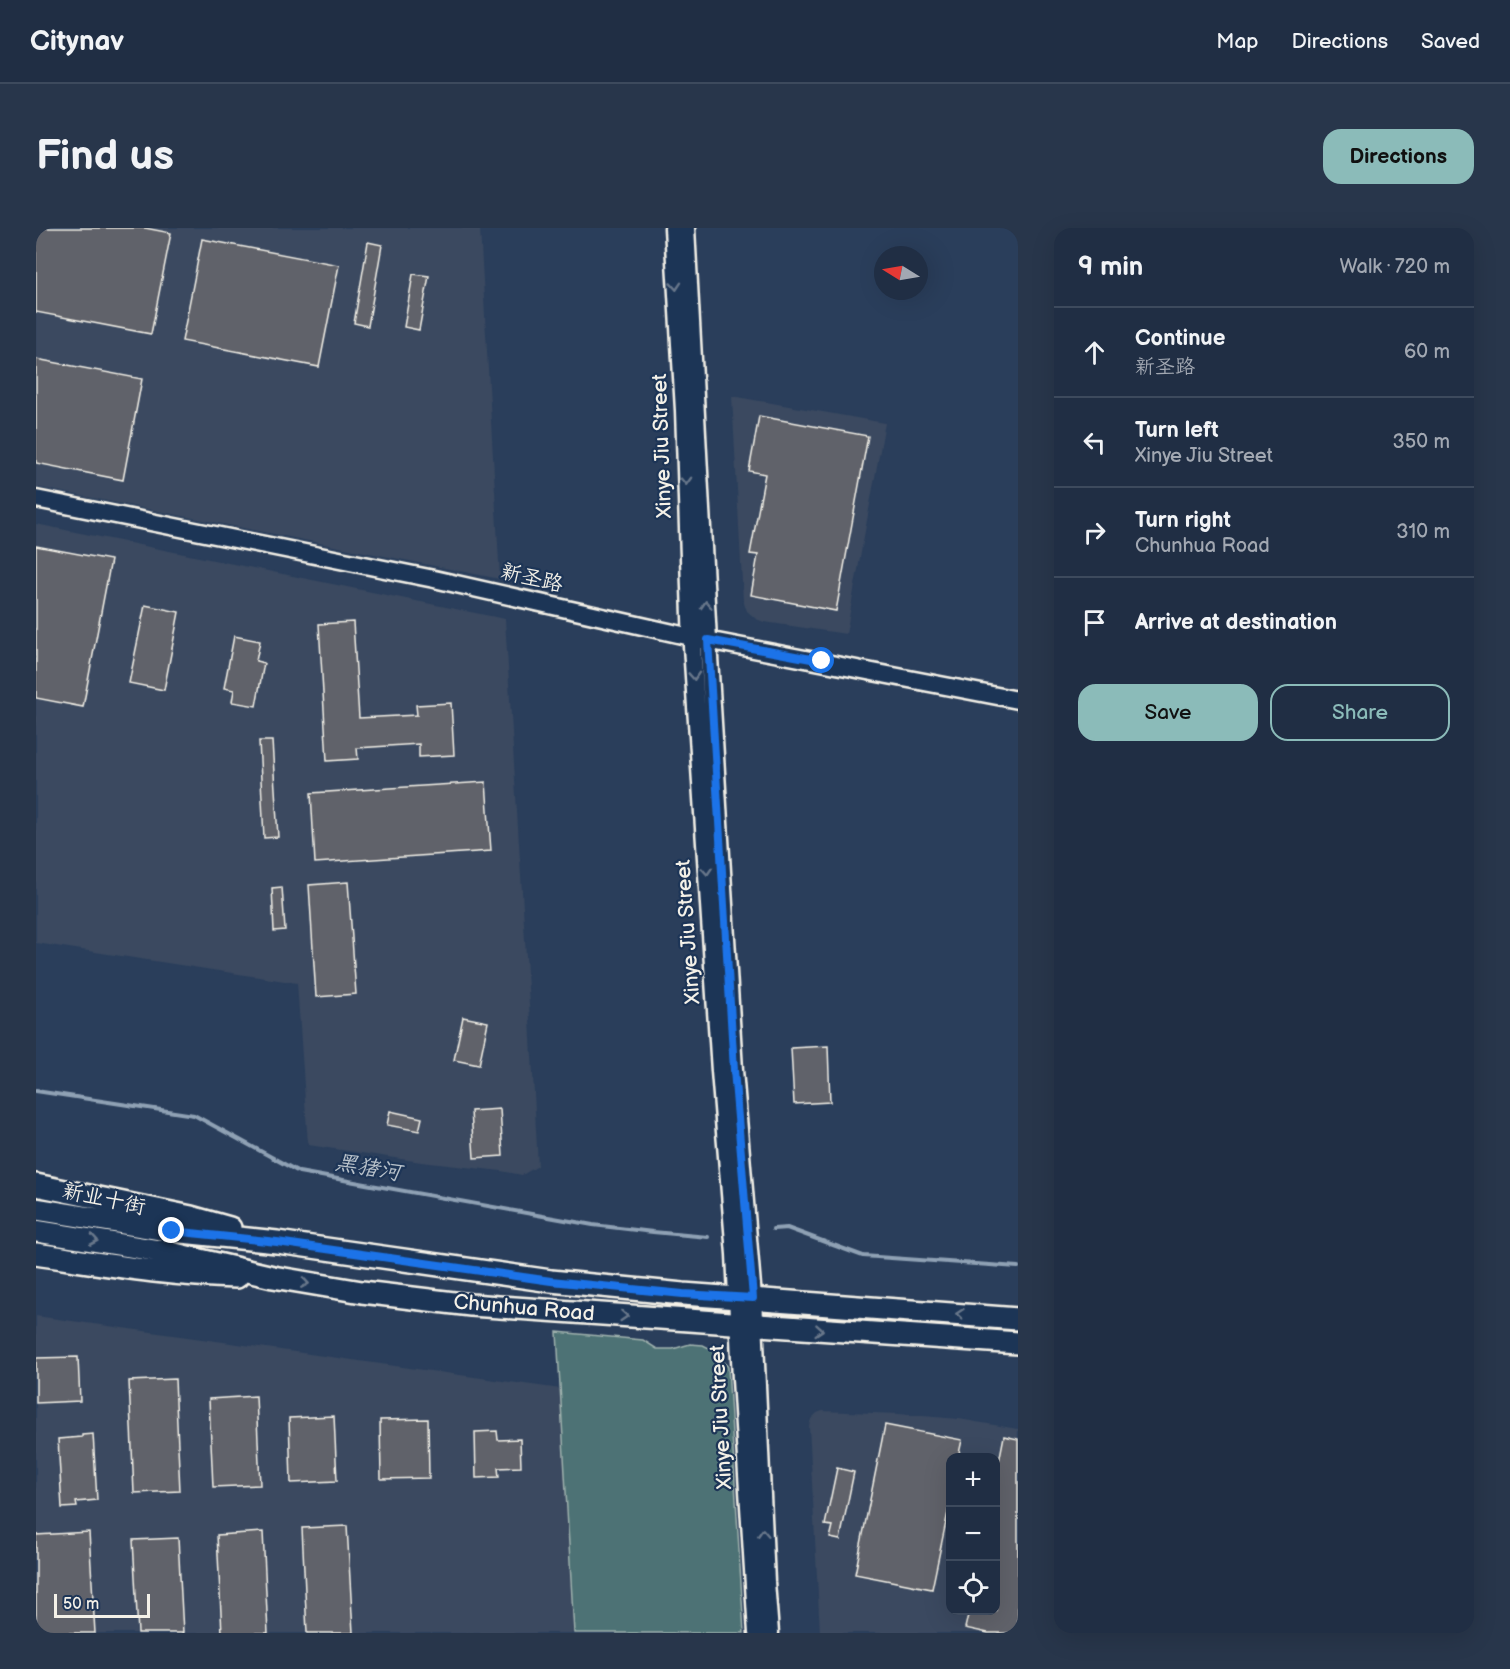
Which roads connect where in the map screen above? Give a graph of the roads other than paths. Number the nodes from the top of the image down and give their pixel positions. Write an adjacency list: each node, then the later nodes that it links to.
1 (673, 228): 5 (street, Xinye Jiu Street, one-way to 5)
2 (686, 228): 5 (street, Xinye Jiu Street, one-way to 2)
3 (36, 499): 5 (street, 新圣路)
4 (36, 510): 5 (street, 新圣路)
5 (700, 643): 6 (street, 新圣路); 7 (street, 新圣路); 14 (street, Xinye Jiu Street)
6 (1018, 700)
7 (1018, 710)
8 (36, 1185): 11 (main road, 新业十街)
9 (36, 1209): 11 (main road, Chunhua Road)
10 (36, 1230): 13 (main road, Chunhua Road, one-way to 13)
11 (277, 1242): 14 (main road, Chunhua Road)
12 (36, 1254): 13 (main road)
13 (273, 1277): 16 (main road, Chunhua Road, one-way to 16)
14 (745, 1298): 15 (main road, Chunhua Road, one-way to 14); 16 (street, Xinye Jiu Street)
15 (1018, 1319)
16 (746, 1325): 17 (main road, Chunhua Road, one-way to 17); 18 (street, Xinye Jiu Street); 19 (street, Xinye Jiu Street, one-way to 16)
17 (1018, 1343)
18 (757, 1633)
19 (770, 1633)

